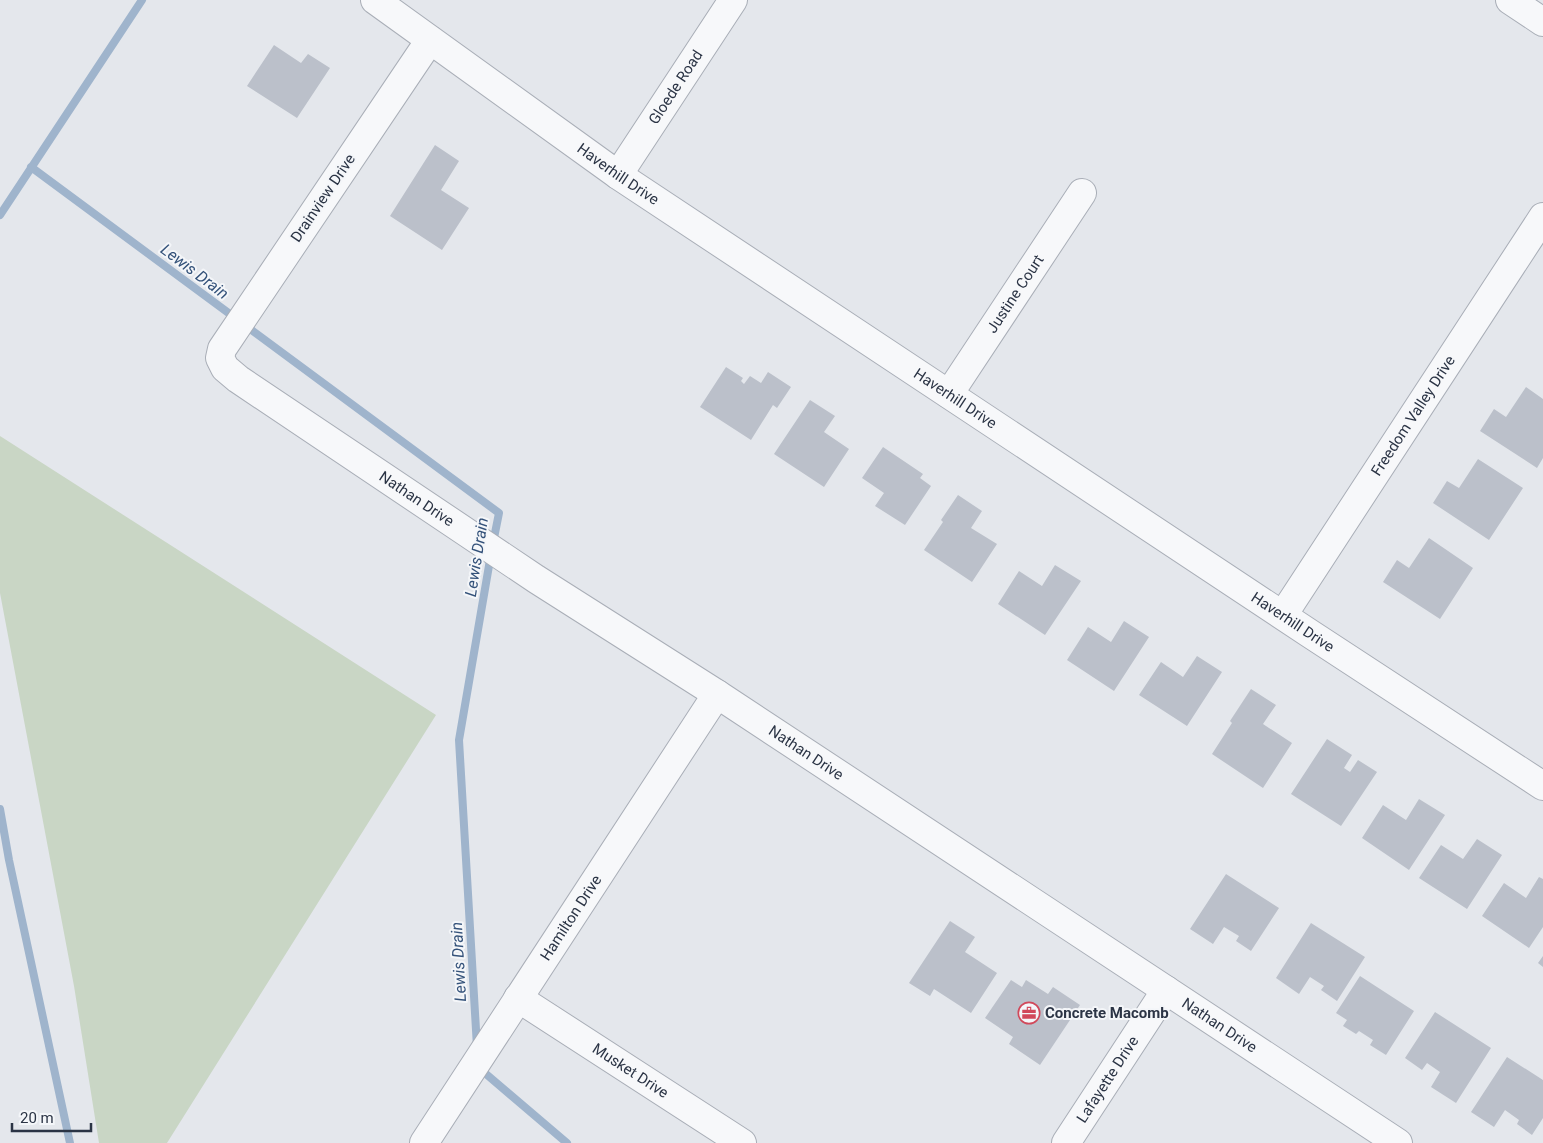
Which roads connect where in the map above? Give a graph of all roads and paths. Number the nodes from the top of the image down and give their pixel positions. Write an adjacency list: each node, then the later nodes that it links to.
1 (375, 0): 5 (street, Haverhill Drive)
2 (734, 0): 6 (street, Gloede Road)
3 (1510, 0): 4 (street)
4 (1543, 22)
5 (430, 40): 6 (street, Haverhill Drive); 9 (street, Drainview Drive)
6 (618, 175): 10 (street, Haverhill Drive)
7 (1082, 193): 10 (street, Justine Court)
8 (1543, 217): 11 (street, Freedom Valley Drive)
9 (220, 358): 12 (street, Nathan Drive)
10 (949, 394): 11 (street, Haverhill Drive)
11 (1282, 615): 13 (street, Haverhill Drive)
12 (717, 694): 14 (street, Nathan Drive); 15 (street, Hamilton Drive)
13 (1543, 786)
14 (1166, 990): 18 (street, Lafayette Drive); 19 (street, Nathan Drive)
15 (518, 998): 16 (street, Hamilton Drive); 17 (street, Musket Drive)
16 (424, 1143)
17 (742, 1143)
18 (1066, 1143)
19 (1398, 1143)

